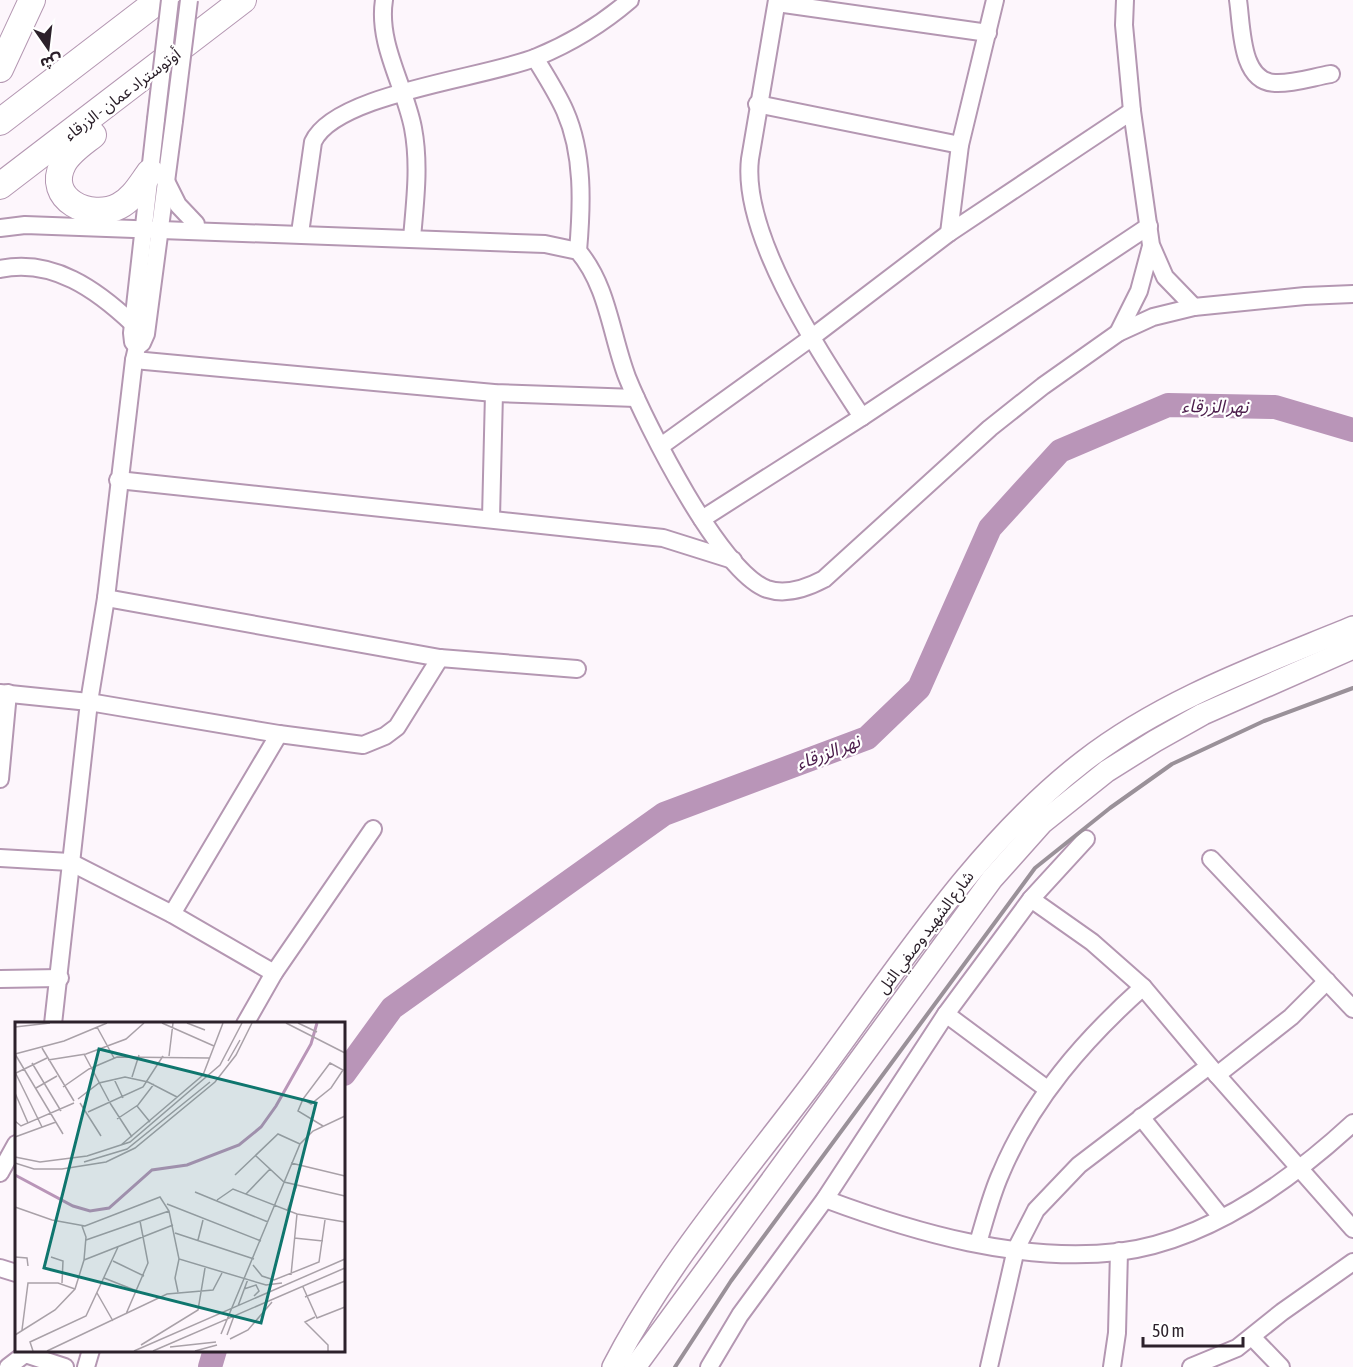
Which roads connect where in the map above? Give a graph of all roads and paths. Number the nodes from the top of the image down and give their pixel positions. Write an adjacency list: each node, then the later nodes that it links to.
1 (32, 0): 14 (highway)
2 (159, 0): 20 (highway)
3 (170, 0): 22 (street, bridge)
4 (189, 0): 22 (street, bridge)
5 (243, 0): 16 (highway, أوتوستراد عمان - الزرقاء)
6 (384, 0): 17 (street)
7 (630, 0): 13 (street)
8 (995, 0): 12 (street)
9 (1125, 0): 19 (street)
10 (1238, 0): 15 (street)
11 (777, 2): 12 (street); 18 (street)
12 (988, 33): 21 (street)
13 (535, 58): 17 (street); 34 (street)
14 (0, 69)
15 (1331, 74)
16 (141, 79): 23 (highway, أوتوستراد عمان - الزرقاء); 24 (highway)
17 (404, 93): 31 (street); 32 (street)
18 (758, 104): 21 (street); 40 (street)
19 (1132, 111): 27 (street); 30 (street)
20 (0, 122)
21 (960, 145): 30 (street)
22 (158, 176): 24 (highway); 25 (street); 26 (street)
23 (0, 186)
24 (84, 210): 26 (street)
25 (196, 224): 26 (street); 29 (street)
26 (152, 225): 28 (street); 29 (street); 38 (street); 41 (street)
27 (1149, 226): 33 (street); 44 (street)
28 (0, 228)
29 (223, 230): 31 (street)
30 (949, 232): 40 (street)
31 (300, 233): 32 (street)
32 (412, 238): 34 (street)
33 (1151, 245): 37 (street); 39 (street)
34 (578, 251): 43 (street)
35 (0, 269): 38 (street)
36 (1353, 294): 37 (street)
37 (1194, 307): 39 (street)
38 (133, 324): 41 (street)
39 (1118, 333): 49 (street)
40 (811, 338): 44 (street); 45 (street)
41 (136, 353): 42 (street); 46 (street)
42 (494, 393): 43 (street); 47 (street)
43 (636, 398): 45 (street)
44 (862, 417): 48 (street)
45 (661, 446): 48 (street)
46 (118, 480): 47 (street); 50 (street)
47 (491, 518): 49 (street)
48 (702, 519): 49 (street)
49 (733, 560)
50 (105, 598): 53 (street); 56 (street)
51 (1353, 627): 96 (main road, شارع الشهيد وصفي التل)
52 (1353, 648): 97 (main road, شارع الشهيد وصفي التل)
53 (440, 658): 54 (street); 57 (street)
54 (578, 669)
55 (4, 693): 56 (street); 58 (street)
56 (89, 702): 57 (street); 63 (street)
57 (279, 734): 65 (street)
58 (0, 779)
59 (373, 829): 66 (street)
60 (1086, 839): 64 (street)
61 (0, 858): 63 (street)
62 (1211, 859): 69 (street)
63 (70, 862): 65 (street); 67 (street)
64 (1031, 899): 70 (street); 72 (street)
65 (172, 914): 66 (street)
66 (274, 973): 74 (street)
67 (60, 978): 68 (street); 73 (street)
68 (0, 979)
69 (1327, 981): 71 (street); 75 (street)
70 (1143, 987): 75 (street); 76 (street)
71 (1353, 1008)
72 (946, 1014): 76 (street); 82 (street)
73 (53, 1022)
74 (246, 1022)
75 (1213, 1071): 77 (street); 80 (street)
76 (1047, 1089): 85 (street)
77 (1141, 1117): 83 (street); 86 (street)
78 (1353, 1122): 80 (street)
79 (15, 1146): 81 (street)
80 (1301, 1168): 83 (street); 84 (street)
81 (0, 1173)
82 (825, 1198): 85 (street); 98 (street)
83 (1221, 1217): 87 (street)
84 (1353, 1229)
85 (978, 1243): 86 (street)
86 (1016, 1249): 87 (street); 99 (street)
87 (1119, 1251): 100 (street)
88 (1353, 1262): 91 (street)
89 (0, 1268): 90 (street)
90 (15, 1273)
91 (1252, 1337): 101 (street); 102 (street)
92 (90, 1352): 95 (street)
93 (8, 1367): 94 (street)
94 (65, 1367)
95 (86, 1367)
96 (613, 1367)
97 (635, 1367)
98 (709, 1367)
99 (989, 1367)
100 (1112, 1367)
101 (1191, 1367)
102 (1281, 1367)

